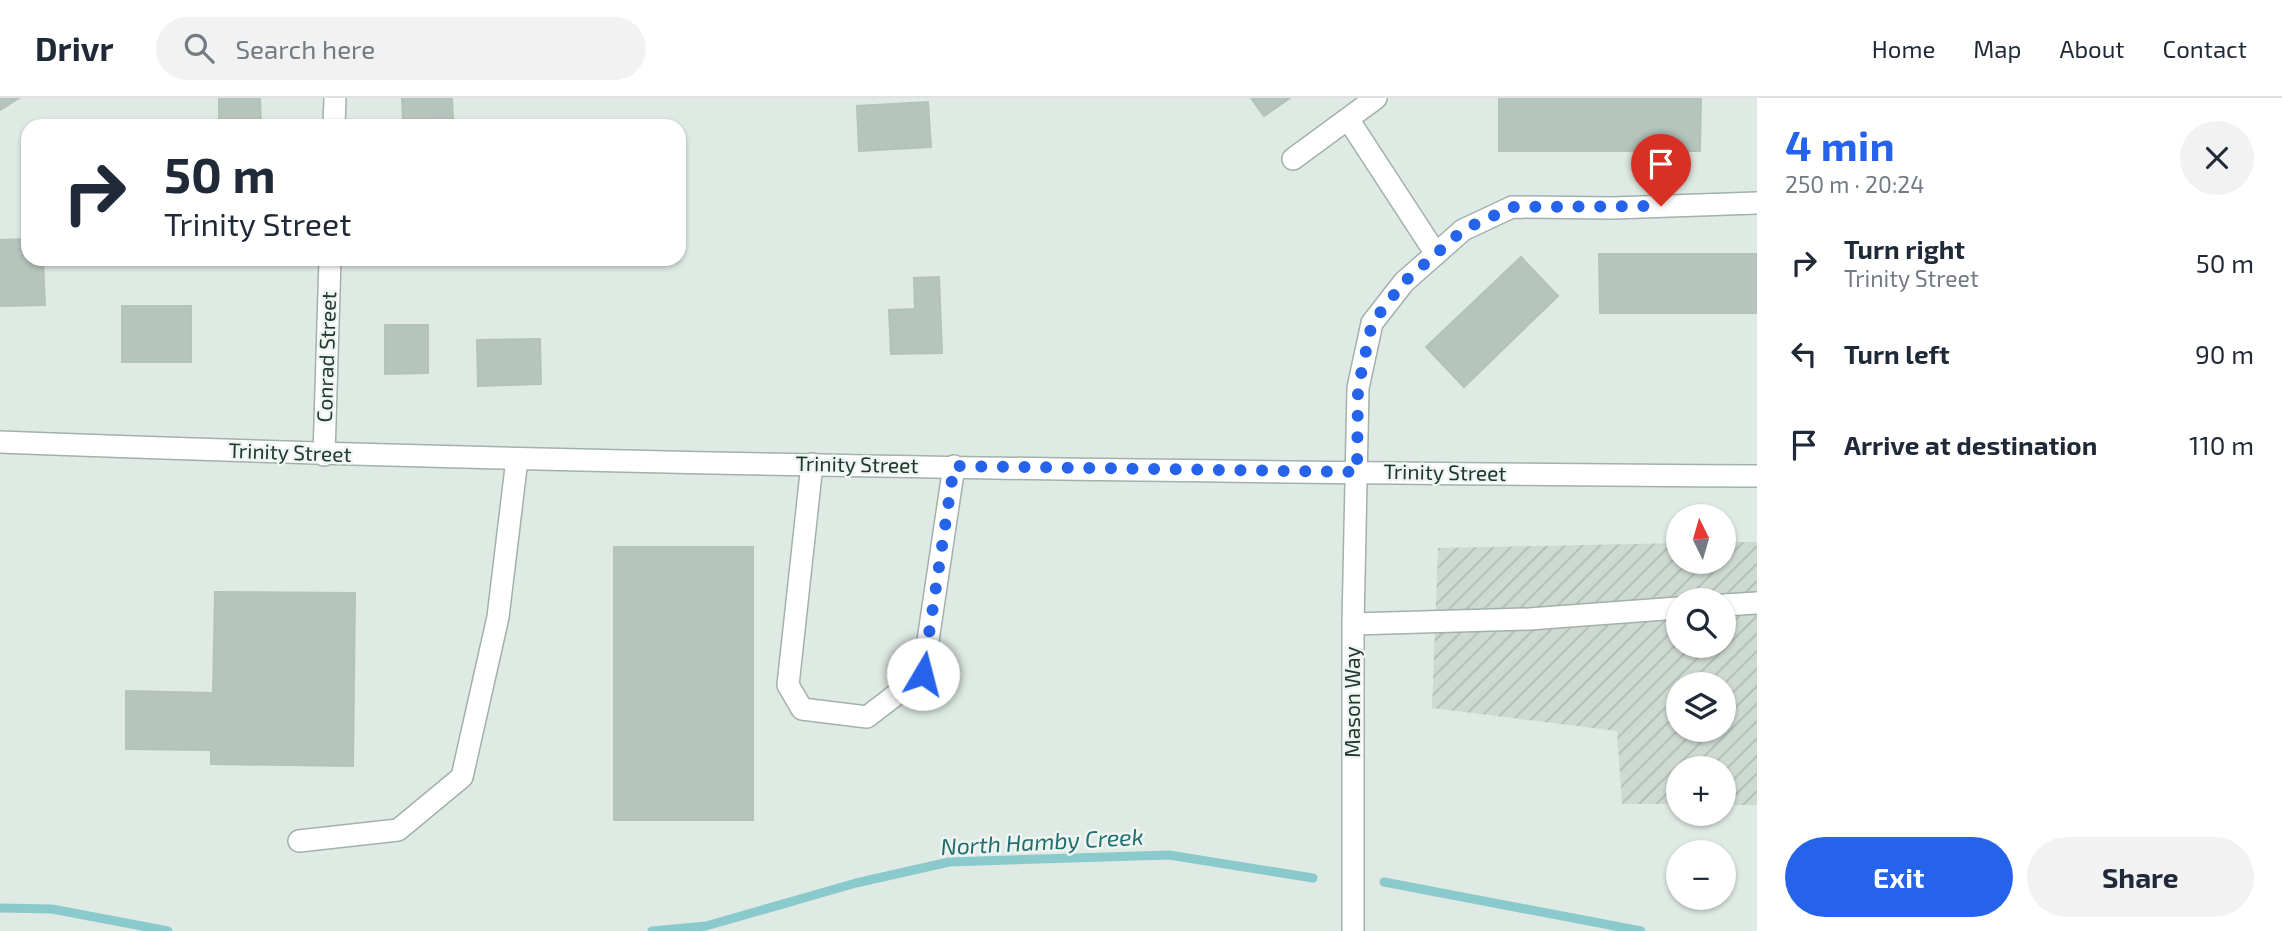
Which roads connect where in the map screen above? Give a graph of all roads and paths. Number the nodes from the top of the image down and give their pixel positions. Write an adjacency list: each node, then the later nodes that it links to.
1 (335, 98): 3 (street)
2 (1376, 98): 4 (street)
3 (334, 119)
4 (1348, 119): 5 (street); 7 (street)
5 (1293, 159)
6 (1757, 203): 7 (street, Mason Way)
7 (1436, 254): 14 (street, Mason Way)
8 (330, 266): 10 (street, Conrad Street)
9 (0, 443): 10 (street, Trinity Street)
10 (324, 455): 11 (street, Trinity Street)
11 (517, 460): 12 (street, Trinity Street); 20 (street)
12 (812, 464): 13 (street, Trinity Street); 13 (street)
13 (954, 466): 14 (street, Trinity Street)
14 (1357, 472): 15 (street, Trinity Street); 19 (street, Mason Way)
15 (1757, 476)
16 (1757, 603): 17 (street)
17 (1736, 604)
18 (1666, 609): 19 (street)
19 (1353, 624): 21 (street, Mason Way)
20 (299, 841)
21 (1353, 931)

